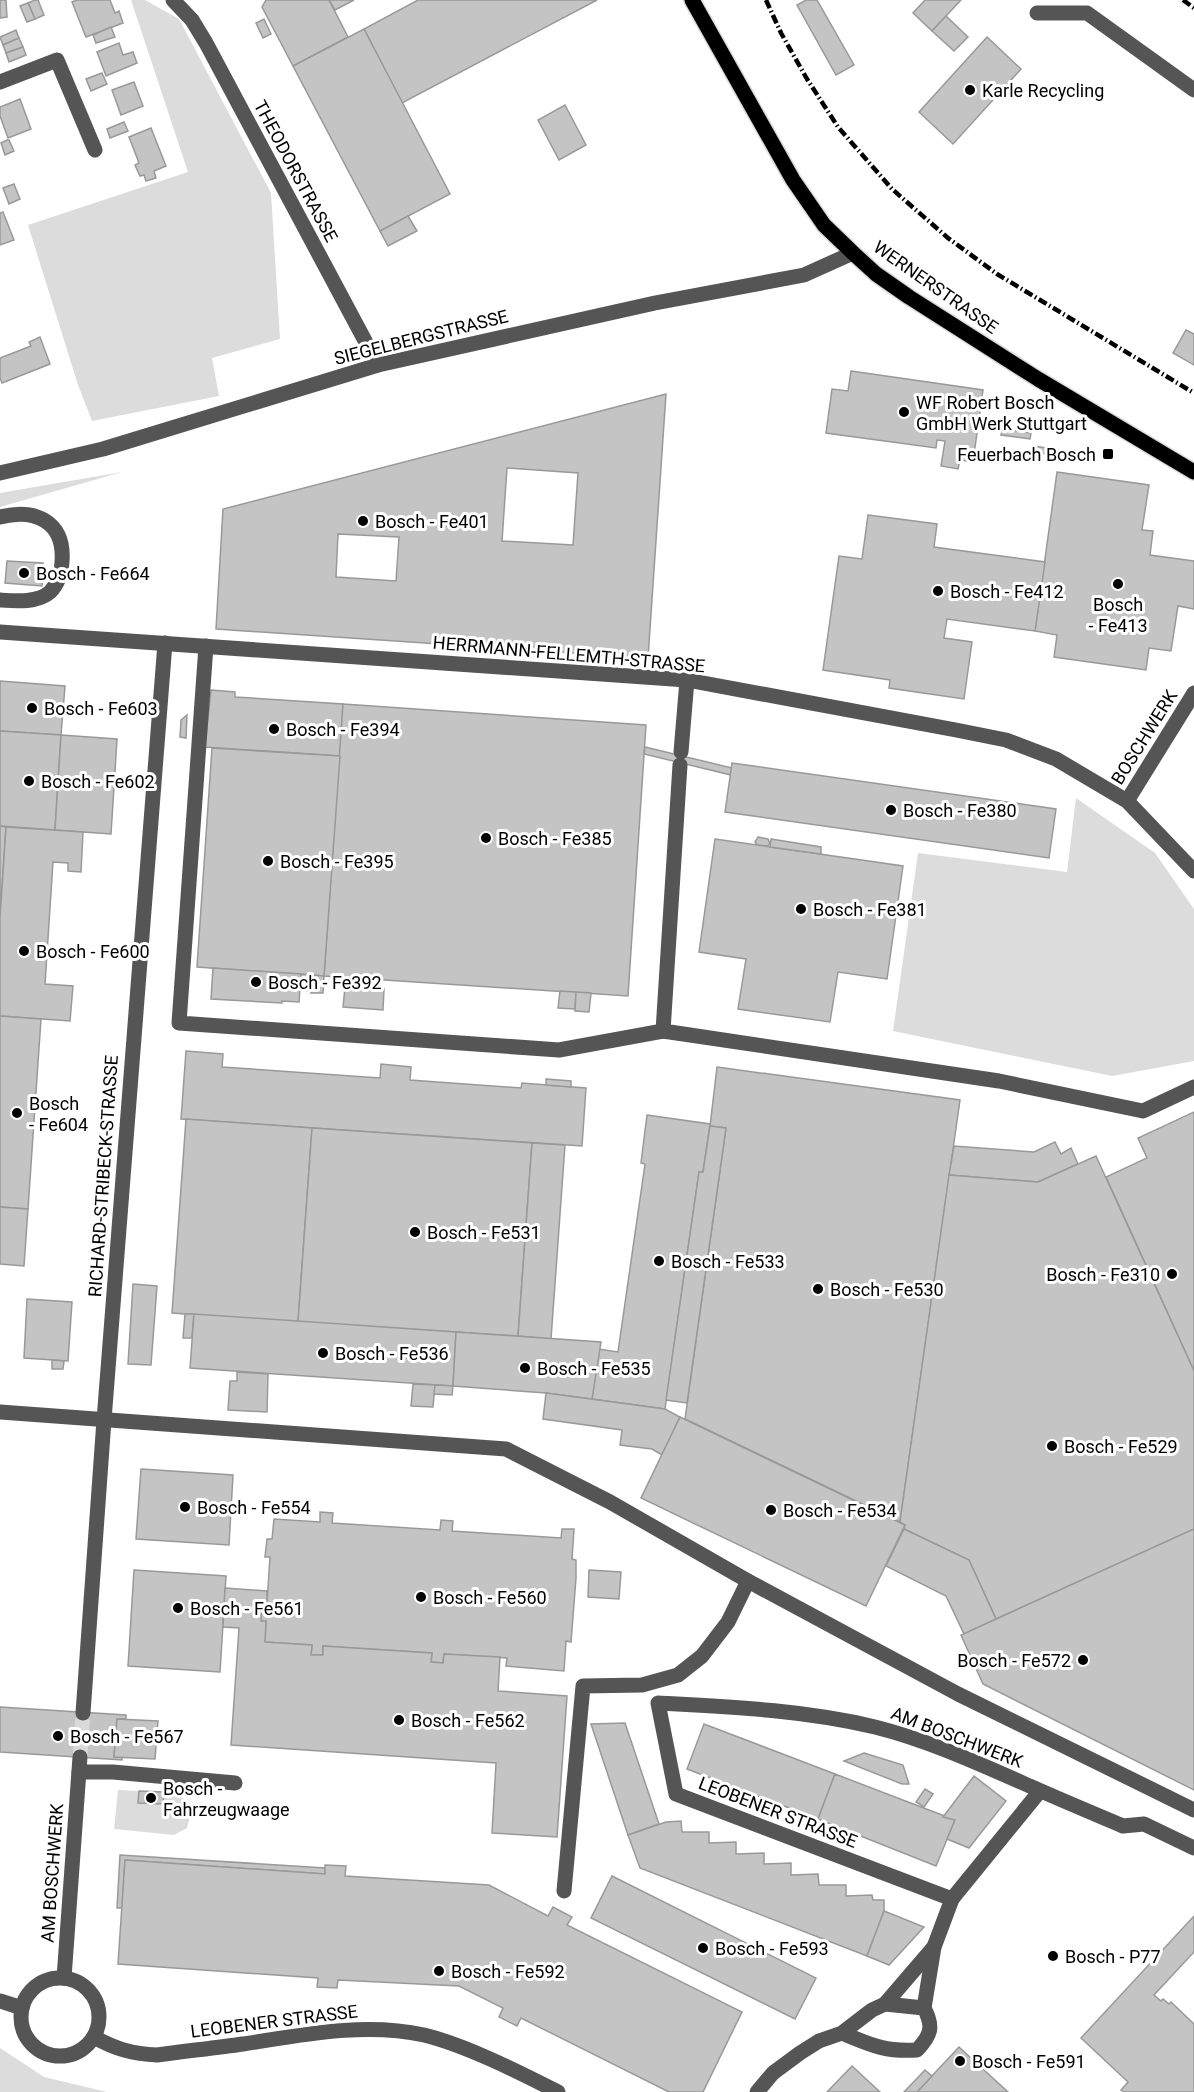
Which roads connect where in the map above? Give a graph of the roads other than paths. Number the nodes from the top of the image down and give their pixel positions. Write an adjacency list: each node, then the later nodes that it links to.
1 (173, 0): 8 (street, THEODORSTRASSE)
2 (692, 0): 7 (main road, WERNERSTRASSE)
3 (1037, 13): 5 (street)
4 (0, 82): 6 (street)
5 (1194, 90)
6 (95, 150)
7 (853, 253): 8 (street, SIEGELBERGSTRASSE); 9 (main road, WERNERSTRASSE)
8 (378, 365): 10 (street, SIEGELBERGSTRASSE)
9 (1194, 472)
10 (0, 473)
11 (0, 517): 12 (street)
12 (0, 600)
13 (0, 632): 14 (street, HERRMANN-FELLEMTH-STRASSE)
14 (165, 643): 15 (street, HERRMANN-FELLEMTH-STRASSE); 23 (street, RICHARD-STRIBECK-STRASSE)
15 (206, 646): 16 (street, HERRMANN-FELLEMTH-STRASSE); 20 (street)
16 (687, 680): 18 (street, HERRMANN-FELLEMTH-STRASSE); 20 (street)
17 (1194, 693): 18 (street, BOSCHWERK)
18 (1127, 801): 19 (street, HERRMANN-FELLEMTH-STRASSE)
19 (1194, 871)
20 (663, 1031): 21 (street)
21 (1194, 1087)
22 (0, 1412): 23 (street)
23 (104, 1420): 24 (street); 26 (street, RICHARD-STRIBECK-STRASSE)
24 (748, 1581): 29 (street); 31 (street)
25 (658, 1703): 28 (street, AM BOSCHWERK); 32 (street, LEOBENER STRASSE)
26 (83, 1713)
27 (235, 1784): 34 (street, AM BOSCHWERK)
28 (1040, 1791): 30 (street, AM BOSCHWERK); 32 (street)
29 (1194, 1810)
30 (1194, 1848)
31 (564, 1892)
32 (952, 1899): 33 (street)
33 (934, 1947): 36 (street); 38 (street)
34 (64, 1978): 37 (street); 40 (street)
35 (0, 2001): 37 (street)
36 (885, 2004): 38 (street); 39 (street)
37 (22, 2008): 40 (street)
38 (924, 2008): 39 (street)
39 (842, 2033): 42 (street)
40 (94, 2037): 41 (street, LEOBENER STRASSE)
41 (558, 2092)
42 (757, 2092)

